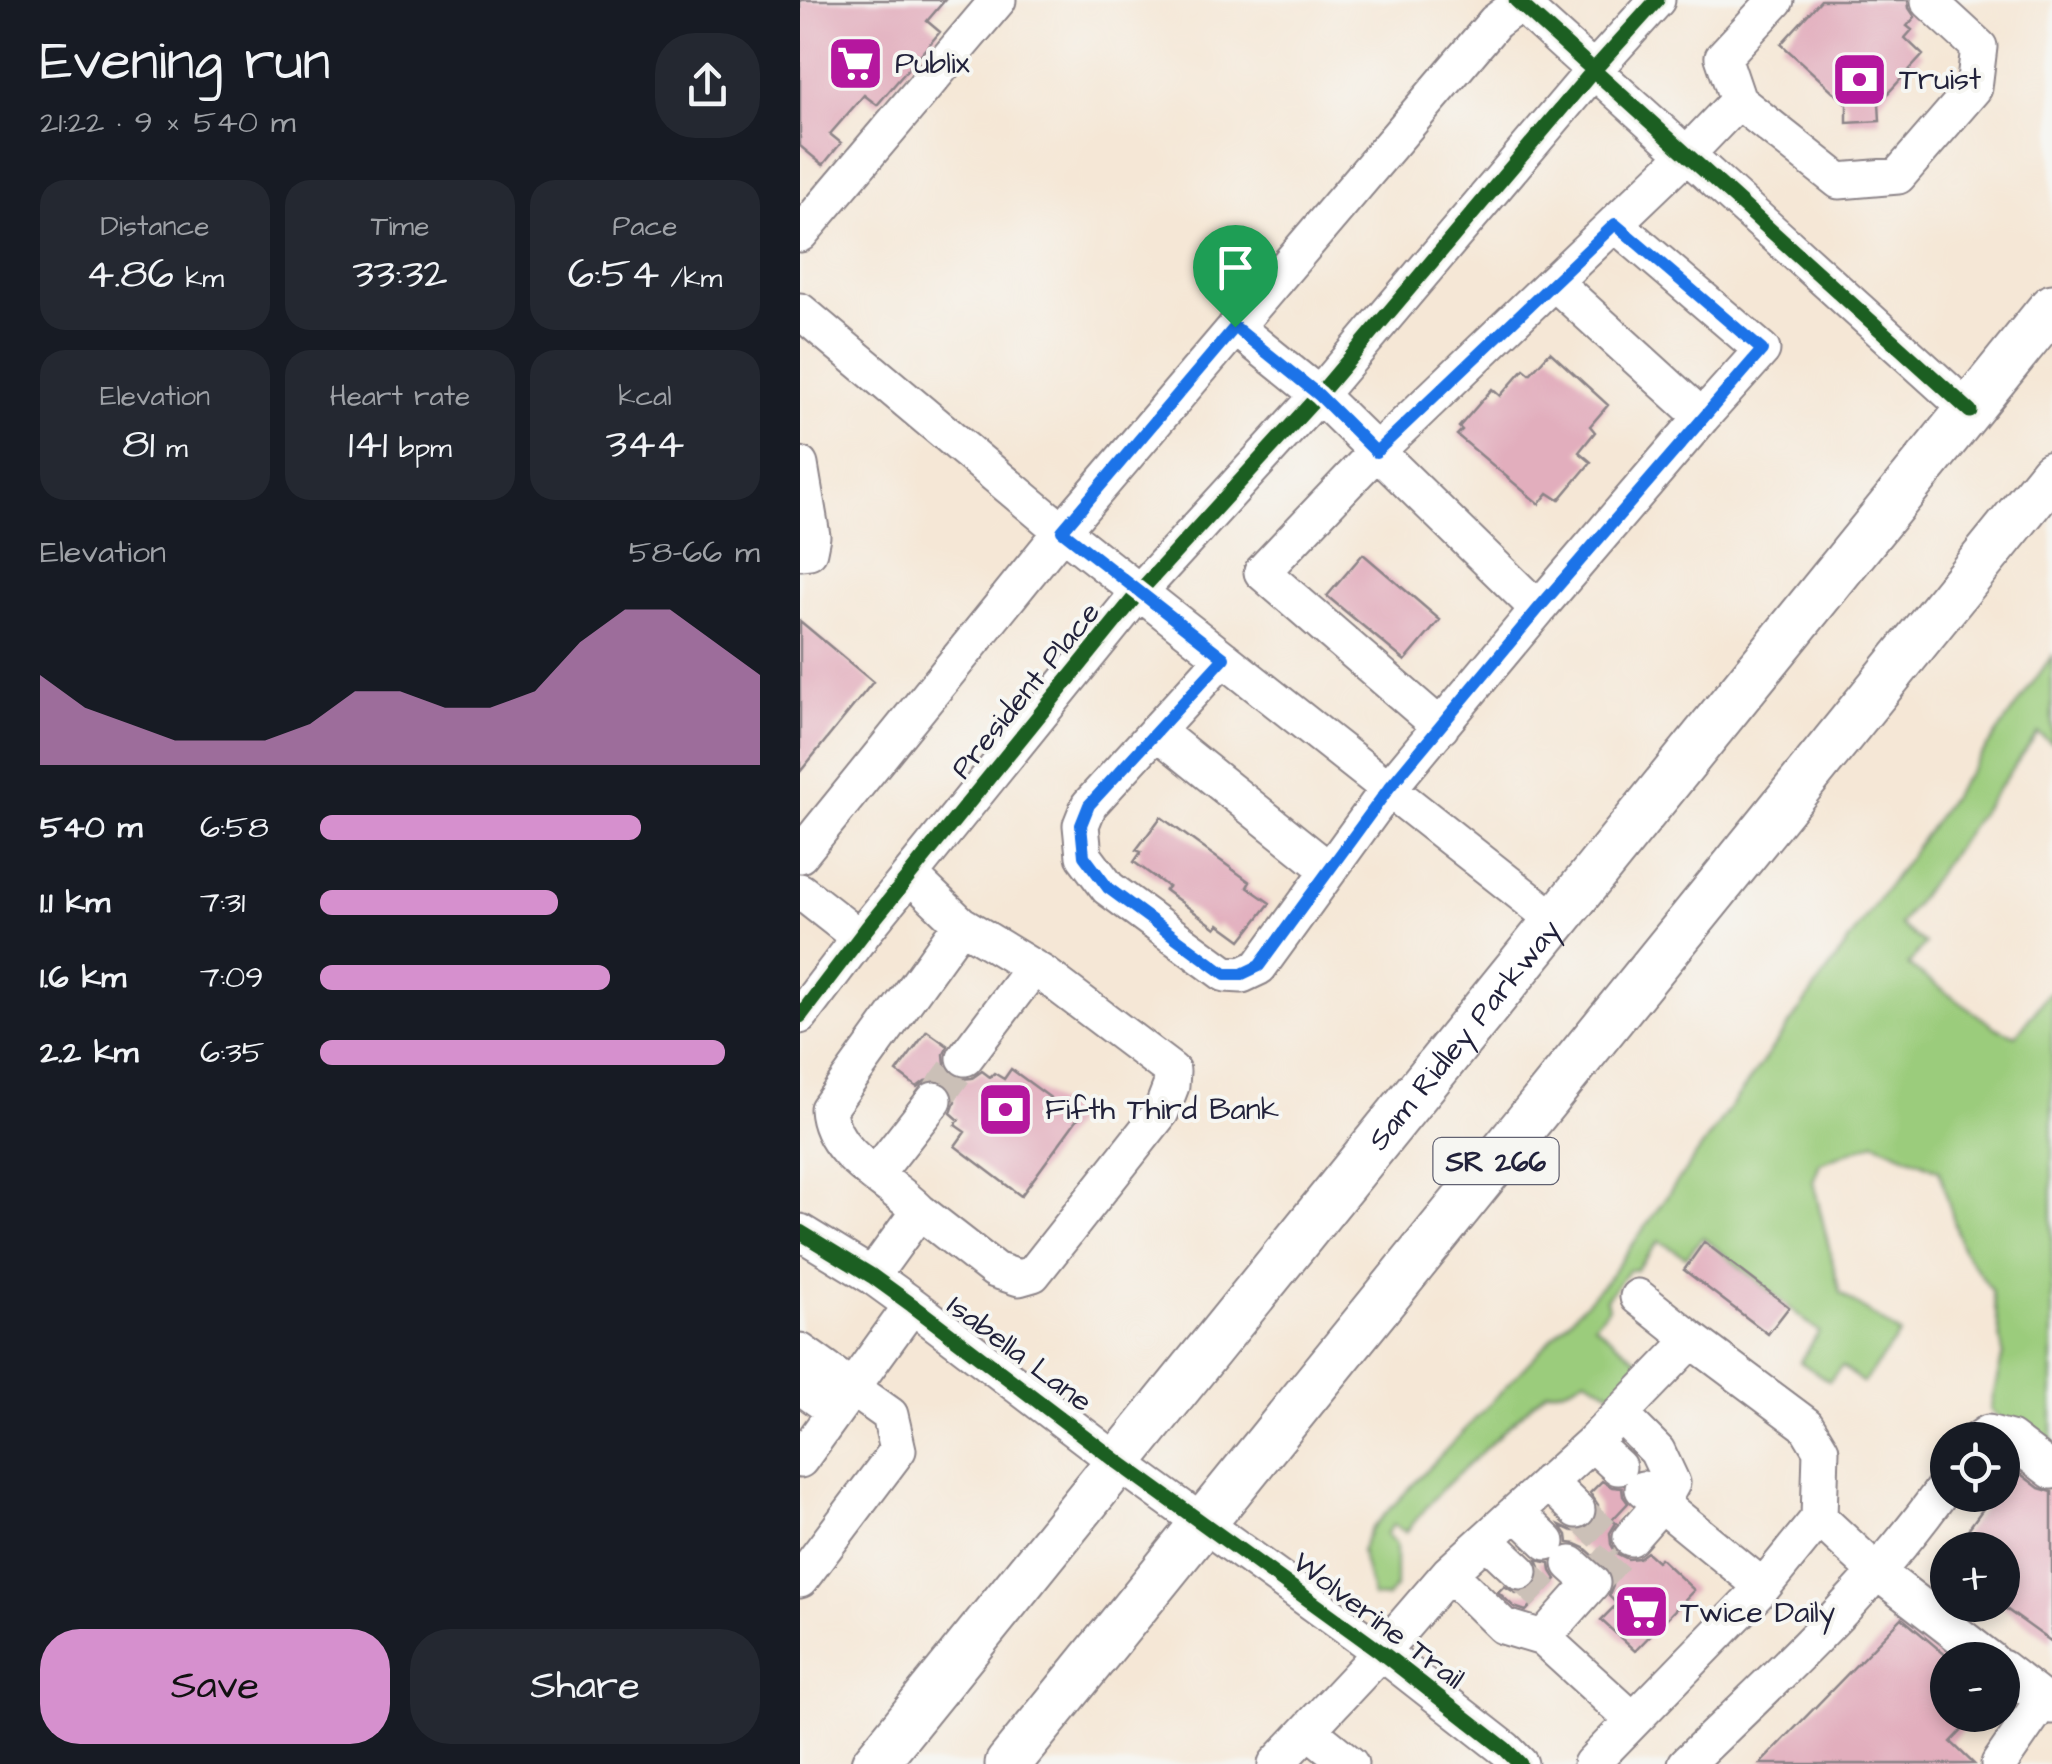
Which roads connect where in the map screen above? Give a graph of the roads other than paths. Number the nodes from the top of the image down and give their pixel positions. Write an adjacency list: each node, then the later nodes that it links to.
1 (998, 0): 10 (street)
2 (1657, 0): 6 (street, President Place)
3 (1776, 0): 7 (street)
4 (1928, 1): 7 (street)
5 (1518, 2): 6 (street); 14 (street)
6 (1593, 71): 8 (street); 15 (street, President Place)
7 (1738, 101): 8 (street)
8 (1687, 154): 9 (street); 16 (street)
9 (1615, 224): 11 (street); 17 (street)
10 (800, 234)
11 (1555, 282): 17 (street); 18 (street)
12 (2052, 307): 16 (main road, Sam Ridley Parkway / SR 266)
13 (800, 310): 21 (street)
14 (1235, 327): 15 (street); 21 (street)
15 (1319, 395): 18 (street); 23 (street, President Place)
16 (1970, 411): 33 (main road, Sam Ridley Parkway / SR 266)
17 (1702, 416): 24 (street)
18 (1376, 452): 24 (street); 26 (street)
19 (800, 464): 22 (street)
20 (2052, 474): 61 (main road, SR 266)
21 (1062, 531): 23 (street); 29 (street)
22 (800, 552)
23 (1140, 592): 25 (street); 31 (street, President Place)
24 (1538, 609): 26 (street)
25 (1224, 658): 27 (street); 28 (street)
26 (1441, 727): 28 (street)
27 (1156, 731): 30 (street); 30 (street)
28 (1389, 788): 30 (street); 33 (street)
29 (800, 855)
30 (1329, 870)
31 (910, 875): 34 (street); 35 (street, President Place)
32 (800, 891): 35 (street)
33 (1556, 921): 53 (main road, Sam Ridley Parkway / SR 266)
34 (961, 924): 36 (street); 40 (street)
35 (860, 938): 37 (street, President Place)
36 (1033, 968): 38 (street); 41 (street)
37 (800, 1016)
38 (965, 1058)
39 (934, 1100): 40 (street)
40 (876, 1174): 41 (street)
41 (919, 1211): 43 (street)
42 (800, 1232): 43 (street, Isabella Lane)
43 (872, 1276): 45 (street, Isabella Lane)
44 (1638, 1298): 46 (street)
45 (912, 1305): 49 (street); 53 (street, Isabella Lane)
46 (1692, 1340): 50 (street); 60 (street)
47 (800, 1350): 49 (street)
48 (800, 1386): 49 (street)
49 (828, 1407): 52 (street); 66 (street)
50 (1620, 1414): 55 (street); 55 (street)
51 (2020, 1446): 54 (street)
52 (800, 1460)
53 (1118, 1462): 61 (street, Isabella Lane); 75 (main road, Sam Ridley Parkway / SR 266)
54 (2052, 1470)
55 (1628, 1476): 56 (street); 62 (street); 67 (street)
56 (1548, 1482): 58 (street); 59 (street)
57 (1930, 1505): 64 (street)
58 (1577, 1510)
59 (1516, 1512): 63 (street); 68 (street)
60 (1819, 1518): 64 (street); 67 (street)
61 (1202, 1524): 70 (street, Wolverine Trail); 76 (main road, SR 266)
62 (1631, 1538)
63 (1486, 1540): 65 (street); 68 (street)
64 (1878, 1572): 69 (street); 81 (street)
65 (1449, 1574): 68 (street); 70 (street)
66 (800, 1580)
67 (1763, 1587): 73 (street)
68 (1542, 1604): 73 (street)
69 (1969, 1642)
70 (1381, 1652): 74 (street); 79 (street, Wolverine Trail)
71 (2020, 1682): 72 (street)
72 (2047, 1703): 82 (street)
73 (1634, 1720): 80 (street)
74 (1309, 1731): 77 (street); 78 (street)
75 (874, 1764)
76 (1008, 1764)
77 (1276, 1764)
78 (1350, 1764)
79 (1520, 1764)
80 (1591, 1764)
81 (1686, 1764)
82 (1999, 1764)

